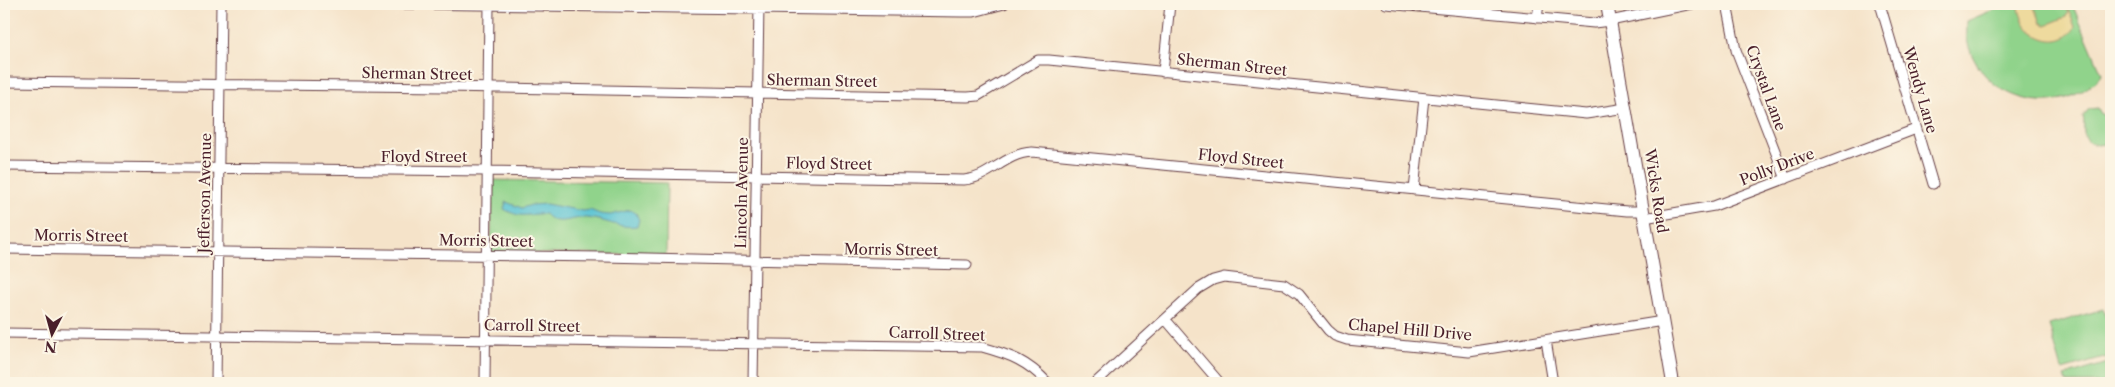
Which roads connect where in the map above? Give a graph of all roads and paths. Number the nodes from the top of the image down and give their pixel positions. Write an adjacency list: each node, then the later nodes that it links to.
1 (222, 4): 18 (street, Jefferson Avenue)
2 (404, 4): 3 (street)
3 (489, 4): 12 (street); 19 (street)
4 (1004, 4): 12 (street)
5 (1170, 4): 16 (street)
6 (1386, 4): 13 (street)
7 (1538, 4): 14 (street)
8 (1607, 4): 15 (main road, Wicks Road)
9 (1692, 4): 15 (street)
10 (1727, 4): 28 (street, Crystal Lane)
11 (1880, 4): 23 (street, Wendy Lane)
12 (759, 6): 20 (street, Lincoln Avenue)
13 (1464, 8): 14 (street)
14 (1537, 18): 15 (street)
15 (1610, 22): 22 (main road, Wicks Road)
16 (1163, 72): 20 (street, Sherman Street); 21 (street, Sherman Street)
17 (4, 82): 18 (street, Sherman Street)
18 (220, 85): 19 (street, Sherman Street); 25 (street, Jefferson Avenue)
19 (487, 89): 20 (street, Sherman Street); 26 (street)
20 (757, 94): 27 (street, Lincoln Avenue)
21 (1424, 98): 22 (street, Sherman Street); 30 (street)
22 (1626, 108): 31 (main road, Wicks Road)
23 (1916, 128): 28 (street, Polly Drive); 29 (street, Wendy Lane)
24 (4, 166): 25 (street, Floyd Street)
25 (219, 169): 26 (street, Floyd Street); 33 (street, Jefferson Avenue)
26 (487, 171): 27 (street, Floyd Street); 34 (street)
27 (756, 177): 30 (street, Floyd Street); 35 (street, Lincoln Avenue)
28 (1786, 179): 31 (street, Polly Drive)
29 (1933, 184)
30 (1414, 190): 31 (street, Floyd Street)
31 (1643, 214): 38 (main road, Wicks Road)
32 (4, 249): 33 (street, Morris Street)
33 (218, 252): 34 (street, Morris Street); 40 (street, Jefferson Avenue)
34 (486, 255): 35 (street, Morris Street); 41 (street)
35 (755, 260): 36 (street, Morris Street); 43 (street, Lincoln Avenue)
36 (967, 265)
37 (1166, 320): 42 (street, Chapel Hill Drive); 48 (street, Chapel Hill Drive); 49 (street)
38 (1663, 321): 42 (street, Chapel Hill Drive); 51 (main road, Wicks Road)
39 (4, 333): 40 (street, Carroll Street)
40 (217, 336): 41 (street, Carroll Street); 44 (street, Jefferson Avenue)
41 (485, 339): 43 (street, Carroll Street); 45 (street)
42 (1546, 340): 50 (street)
43 (754, 344): 46 (street, Lincoln Avenue); 47 (street, Carroll Street)
44 (216, 383)
45 (485, 383)
46 (753, 383)
47 (1048, 383)
48 (1095, 383)
49 (1220, 383)
50 (1553, 383)
51 (1673, 383)

